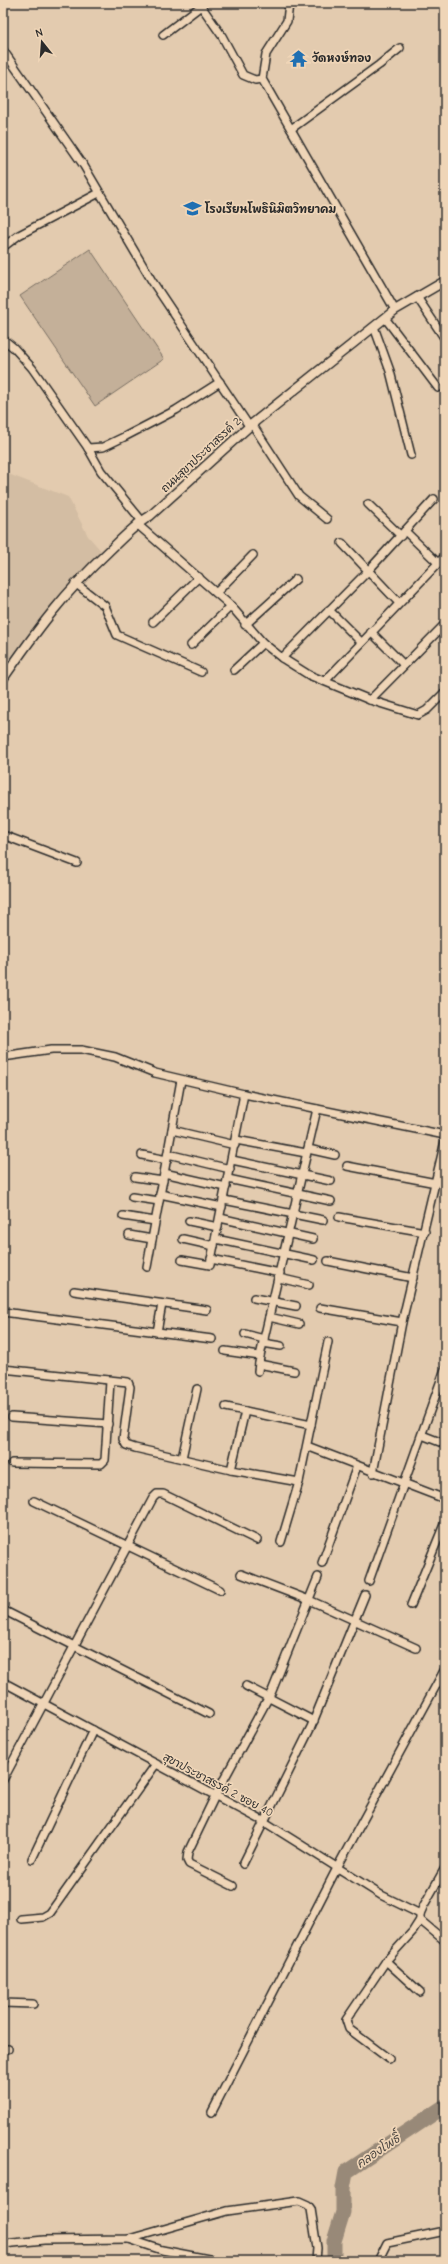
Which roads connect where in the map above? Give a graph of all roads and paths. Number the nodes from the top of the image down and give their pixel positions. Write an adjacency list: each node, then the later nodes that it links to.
1 (289, 3): 6 (street)
2 (200, 5): 3 (street); 6 (street)
3 (163, 35)
4 (400, 48): 7 (street)
5 (3, 50): 8 (street)
6 (262, 79): 7 (street)
7 (291, 129): 12 (street)
8 (99, 193): 9 (street); 17 (street)
9 (3, 247)
10 (445, 282): 11 (street, ถนนสุขาประชาสรรค์ 2)
11 (417, 297): 12 (street, ถนนสุขาประชาสรรค์ 2); 16 (street)
12 (395, 310): 13 (street, ถนนสุขาประชาสรรค์ 2)
13 (385, 318): 14 (street, ถนนสุขาประชาสรรค์ 2); 18 (street)
14 (374, 327): 19 (street, ถนนสุขาประชาสรรค์ 2); 21 (street)
15 (3, 339): 20 (street)
16 (445, 339)
17 (220, 382): 19 (street); 20 (street)
18 (438, 388)
19 (250, 424): 24 (street); 25 (street, ถนนสุขาประชาสรรค์ 2)
20 (88, 448): 25 (street)
21 (411, 455)
22 (434, 500): 26 (street)
23 (368, 504): 26 (street)
24 (327, 519)
25 (140, 523): 32 (street); 34 (street, ถนนสุขาประชาสรรค์ 2)
26 (403, 534): 30 (street); 31 (street)
27 (342, 543): 31 (street)
28 (253, 555): 35 (street)
29 (445, 556): 30 (street)
30 (438, 563): 36 (street)
31 (368, 572): 36 (street); 38 (street)
32 (198, 577): 35 (street); 39 (street)
33 (296, 579): 41 (street)
34 (75, 583): 49 (street); 50 (street, ถนนสุขาประชาสรรค์ 2)
35 (216, 593): 37 (street)
36 (399, 603): 42 (street)
37 (231, 606): 41 (street); 45 (street)
38 (329, 610): 43 (street); 46 (street)
39 (153, 622)
40 (445, 624): 47 (street)
41 (245, 625): 44 (street)
42 (371, 632): 43 (street); 47 (street)
43 (361, 642): 51 (street)
44 (263, 643): 46 (street); 48 (street)
45 (191, 645)
46 (282, 658): 51 (street)
47 (404, 665): 53 (street)
48 (234, 670)
49 (201, 672)
50 (3, 679)
51 (325, 681): 53 (street)
52 (445, 692): 53 (street)
53 (370, 700)
54 (3, 835): 55 (street)
55 (77, 863)
56 (3, 1057): 57 (street)
57 (182, 1080): 58 (street); 60 (street)
58 (244, 1094): 59 (street); 63 (street)
59 (317, 1109): 61 (street); 64 (street)
60 (172, 1130): 63 (street); 67 (street)
61 (445, 1134)
62 (445, 1140): 77 (street)
63 (236, 1142): 64 (street); 68 (street)
64 (307, 1151): 66 (street); 72 (street)
65 (142, 1154): 67 (street)
66 (335, 1155)
67 (167, 1157): 70 (street); 71 (street)
68 (232, 1160): 70 (street); 72 (street)
69 (348, 1166): 77 (street)
70 (230, 1169): 74 (street)
71 (164, 1173): 75 (street); 78 (street)
72 (302, 1175): 76 (street); 79 (street)
73 (135, 1177): 75 (street)
74 (228, 1179): 78 (street); 79 (street)
75 (162, 1181): 81 (street)
76 (331, 1181)
77 (436, 1183): 92 (street)
78 (226, 1187): 83 (street)
79 (298, 1194): 82 (street); 84 (street)
80 (132, 1197): 81 (street)
81 (160, 1198): 83 (street); 89 (street)
82 (331, 1201)
83 (223, 1203): 84 (street); 87 (street)
84 (294, 1214): 88 (street); 93 (street)
85 (123, 1216): 89 (street)
86 (339, 1217): 92 (street)
87 (220, 1218): 91 (street); 93 (street)
88 (324, 1220)
89 (155, 1221): 95 (street)
90 (189, 1221): 91 (street)
91 (218, 1227): 98 (street)
92 (425, 1232): 106 (street)
93 (289, 1234): 97 (street); 99 (street)
94 (129, 1235): 95 (street)
95 (152, 1239): 104 (street)
96 (184, 1239): 98 (street)
97 (313, 1239)
98 (215, 1242): 99 (street); 100 (street)
99 (285, 1254): 102 (street); 105 (street)
100 (211, 1259): 101 (street); 105 (street)
101 (182, 1260)
102 (314, 1260)
103 (328, 1261): 106 (street)
104 (147, 1267)
105 (280, 1276): 107 (street); 110 (street)
106 (412, 1278): 117 (street)
107 (309, 1285)
108 (74, 1291): 111 (street)
109 (254, 1298): 110 (street)
110 (273, 1302): 112 (street); 116 (street)
111 (162, 1304): 114 (street); 119 (street)
112 (296, 1306)
113 (320, 1308): 117 (street)
114 (207, 1310)
115 (3, 1312): 119 (street)
116 (269, 1317): 118 (street); 122 (street)
117 (402, 1322): 145 (street)
118 (299, 1324)
119 (158, 1332): 121 (street)
120 (245, 1334): 122 (street)
121 (212, 1339)
122 (264, 1341): 124 (street); 126 (street)
123 (328, 1342): 137 (street)
124 (281, 1346)
125 (225, 1351): 126 (street)
126 (259, 1364): 129 (street)
127 (3, 1369): 130 (street)
128 (445, 1369): 132 (street)
129 (294, 1371)
130 (110, 1381): 136 (street); 141 (street)
131 (197, 1389): 141 (street)
132 (442, 1390): 138 (street)
133 (226, 1407): 134 (street)
134 (245, 1411): 137 (street); 144 (street)
135 (12, 1417): 136 (street)
136 (108, 1424): 142 (street)
137 (311, 1425): 140 (street)
138 (422, 1435): 139 (street); 147 (street)
139 (445, 1444)
140 (307, 1446): 143 (street); 146 (street)
141 (182, 1458): 144 (street)
142 (12, 1463)
143 (357, 1466): 145 (street); 154 (street)
144 (231, 1470): 146 (street)
145 (373, 1473): 147 (street)
146 (299, 1482): 152 (street)
147 (403, 1484): 148 (street); 157 (street)
148 (445, 1499)
149 (34, 1501): 153 (street)
150 (445, 1522): 161 (street)
151 (256, 1540): 153 (street)
152 (281, 1542)
153 (129, 1545): 158 (street); 164 (street)
154 (322, 1563)
155 (241, 1574): 160 (street)
156 (318, 1577): 160 (street)
157 (369, 1581)
158 (220, 1590)
159 (365, 1595): 163 (street)
160 (309, 1600): 163 (street); 169 (street)
161 (411, 1605)
162 (3, 1610): 164 (street)
163 (355, 1621): 165 (street); 172 (street)
164 (74, 1647): 170 (street); 171 (street)
165 (416, 1648)
166 (445, 1669): 180 (street)
167 (3, 1682): 170 (street, สุขาประชาสรรค์ 2 ซอย 40)
168 (246, 1686): 169 (street)
169 (268, 1697): 172 (street); 176 (street)
170 (44, 1703): 173 (street, สุขาประชาสรรค์ 2 ซอย 40); 175 (street)
171 (209, 1714)
172 (314, 1721): 177 (street)
173 (93, 1730): 174 (street, สุขาประชาสรรค์ 2 ซอย 40); 178 (street)
174 (156, 1764): 176 (street, สุขาประชาสรรค์ 2 ซอย 40); 184 (street)
175 (3, 1780)
176 (215, 1796): 177 (street, สุขาประชาสรรค์ 2 ซอย 40); 182 (street)
177 (263, 1821): 179 (street); 180 (street, สุขาประชาสรรค์ 2 ซอย 40)
178 (32, 1859)
179 (243, 1864)
180 (338, 1866): 183 (street, สุขาประชาสรรค์ 2 ซอย 40); 191 (street)
181 (445, 1868): 183 (street)
182 (233, 1886)
183 (420, 1917): 185 (street, สุขาประชาสรรค์ 2 ซอย 40); 186 (street)
184 (21, 1919)
185 (445, 1942)
186 (386, 1961): 187 (street); 190 (street)
187 (420, 1992)
188 (3, 2003): 189 (street)
189 (33, 2004)
190 (389, 2059)
191 (212, 2112)
192 (445, 2231): 197 (street)
193 (129, 2239): 194 (street); 195 (street); 196 (street)
194 (3, 2244)
195 (219, 2261)
196 (316, 2261)
197 (378, 2261)

